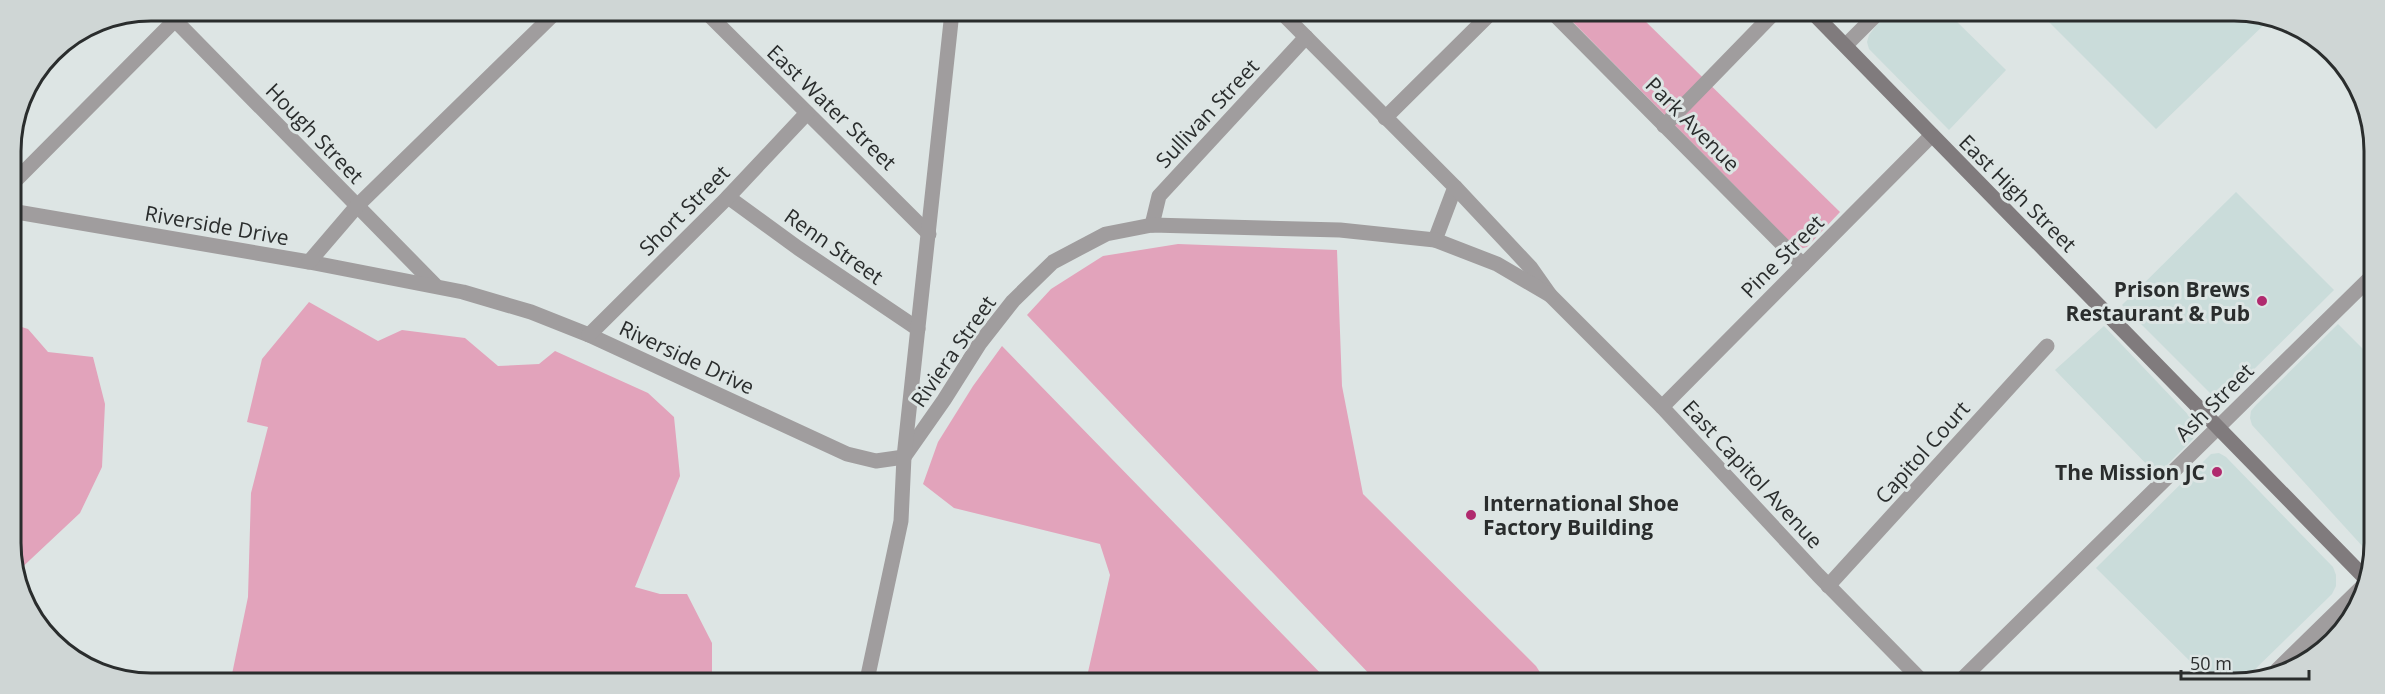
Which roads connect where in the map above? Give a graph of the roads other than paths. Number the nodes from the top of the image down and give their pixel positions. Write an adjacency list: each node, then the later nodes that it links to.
1 (168, 21): 18 (street)
2 (182, 21): 21 (street, Hough Street)
3 (547, 21): 21 (street)
4 (715, 21): 14 (street, East Water Street)
5 (951, 21): 24 (street)
6 (1290, 21): 12 (street, East Capitol Avenue)
7 (1484, 21): 15 (street)
8 (1561, 21): 16 (street, Park Avenue)
9 (1766, 21): 16 (street)
10 (1821, 21): 13 (main road, East High Street)
11 (1870, 21): 13 (street)
12 (1306, 37): 15 (street, East Capitol Avenue); 23 (street, Sullivan Street)
13 (1846, 45): 17 (main road, East High Street)
14 (807, 113): 20 (street, Short Street); 24 (street, East Water Street)
15 (1384, 118): 19 (street, East Capitol Avenue)
16 (1664, 126): 27 (street, Park Avenue)
17 (1932, 135): 27 (street, Pine Street); 35 (main road, East High Street)
18 (21, 175)
19 (1455, 187): 25 (street); 30 (street, East Capitol Avenue)
20 (728, 197): 31 (street, Renn Street); 32 (street, Short Street)
21 (357, 206): 26 (street); 29 (street, Hough Street)
22 (21, 213): 26 (street, Riverside Drive)
23 (1152, 225): 25 (street, Riviera Street); 36 (street, Riviera Street)
24 (929, 234): 31 (street)
25 (1435, 240): 30 (street, East Capitol Avenue)
26 (309, 262): 29 (street, Riverside Drive)
27 (1803, 265): 34 (street, Pine Street)
28 (2364, 284): 35 (street, Ash Street)
29 (435, 285): 32 (street, Riverside Drive)
30 (1550, 295): 34 (street, East Capitol Avenue)
31 (918, 329): 36 (street)
32 (589, 335): 36 (street, Riverside Drive)
33 (2047, 346): 38 (street, Capitol Court)
34 (1662, 407): 38 (street, East Capitol Avenue)
35 (2218, 428): 37 (main road, East High Street); 43 (street, Ash Street)
36 (904, 458): 41 (street)
37 (2361, 572)
38 (1828, 586): 42 (street, East Capitol Avenue)
39 (2353, 596): 40 (street)
40 (2284, 663)
41 (868, 673)
42 (1915, 673)
43 (1968, 673)

